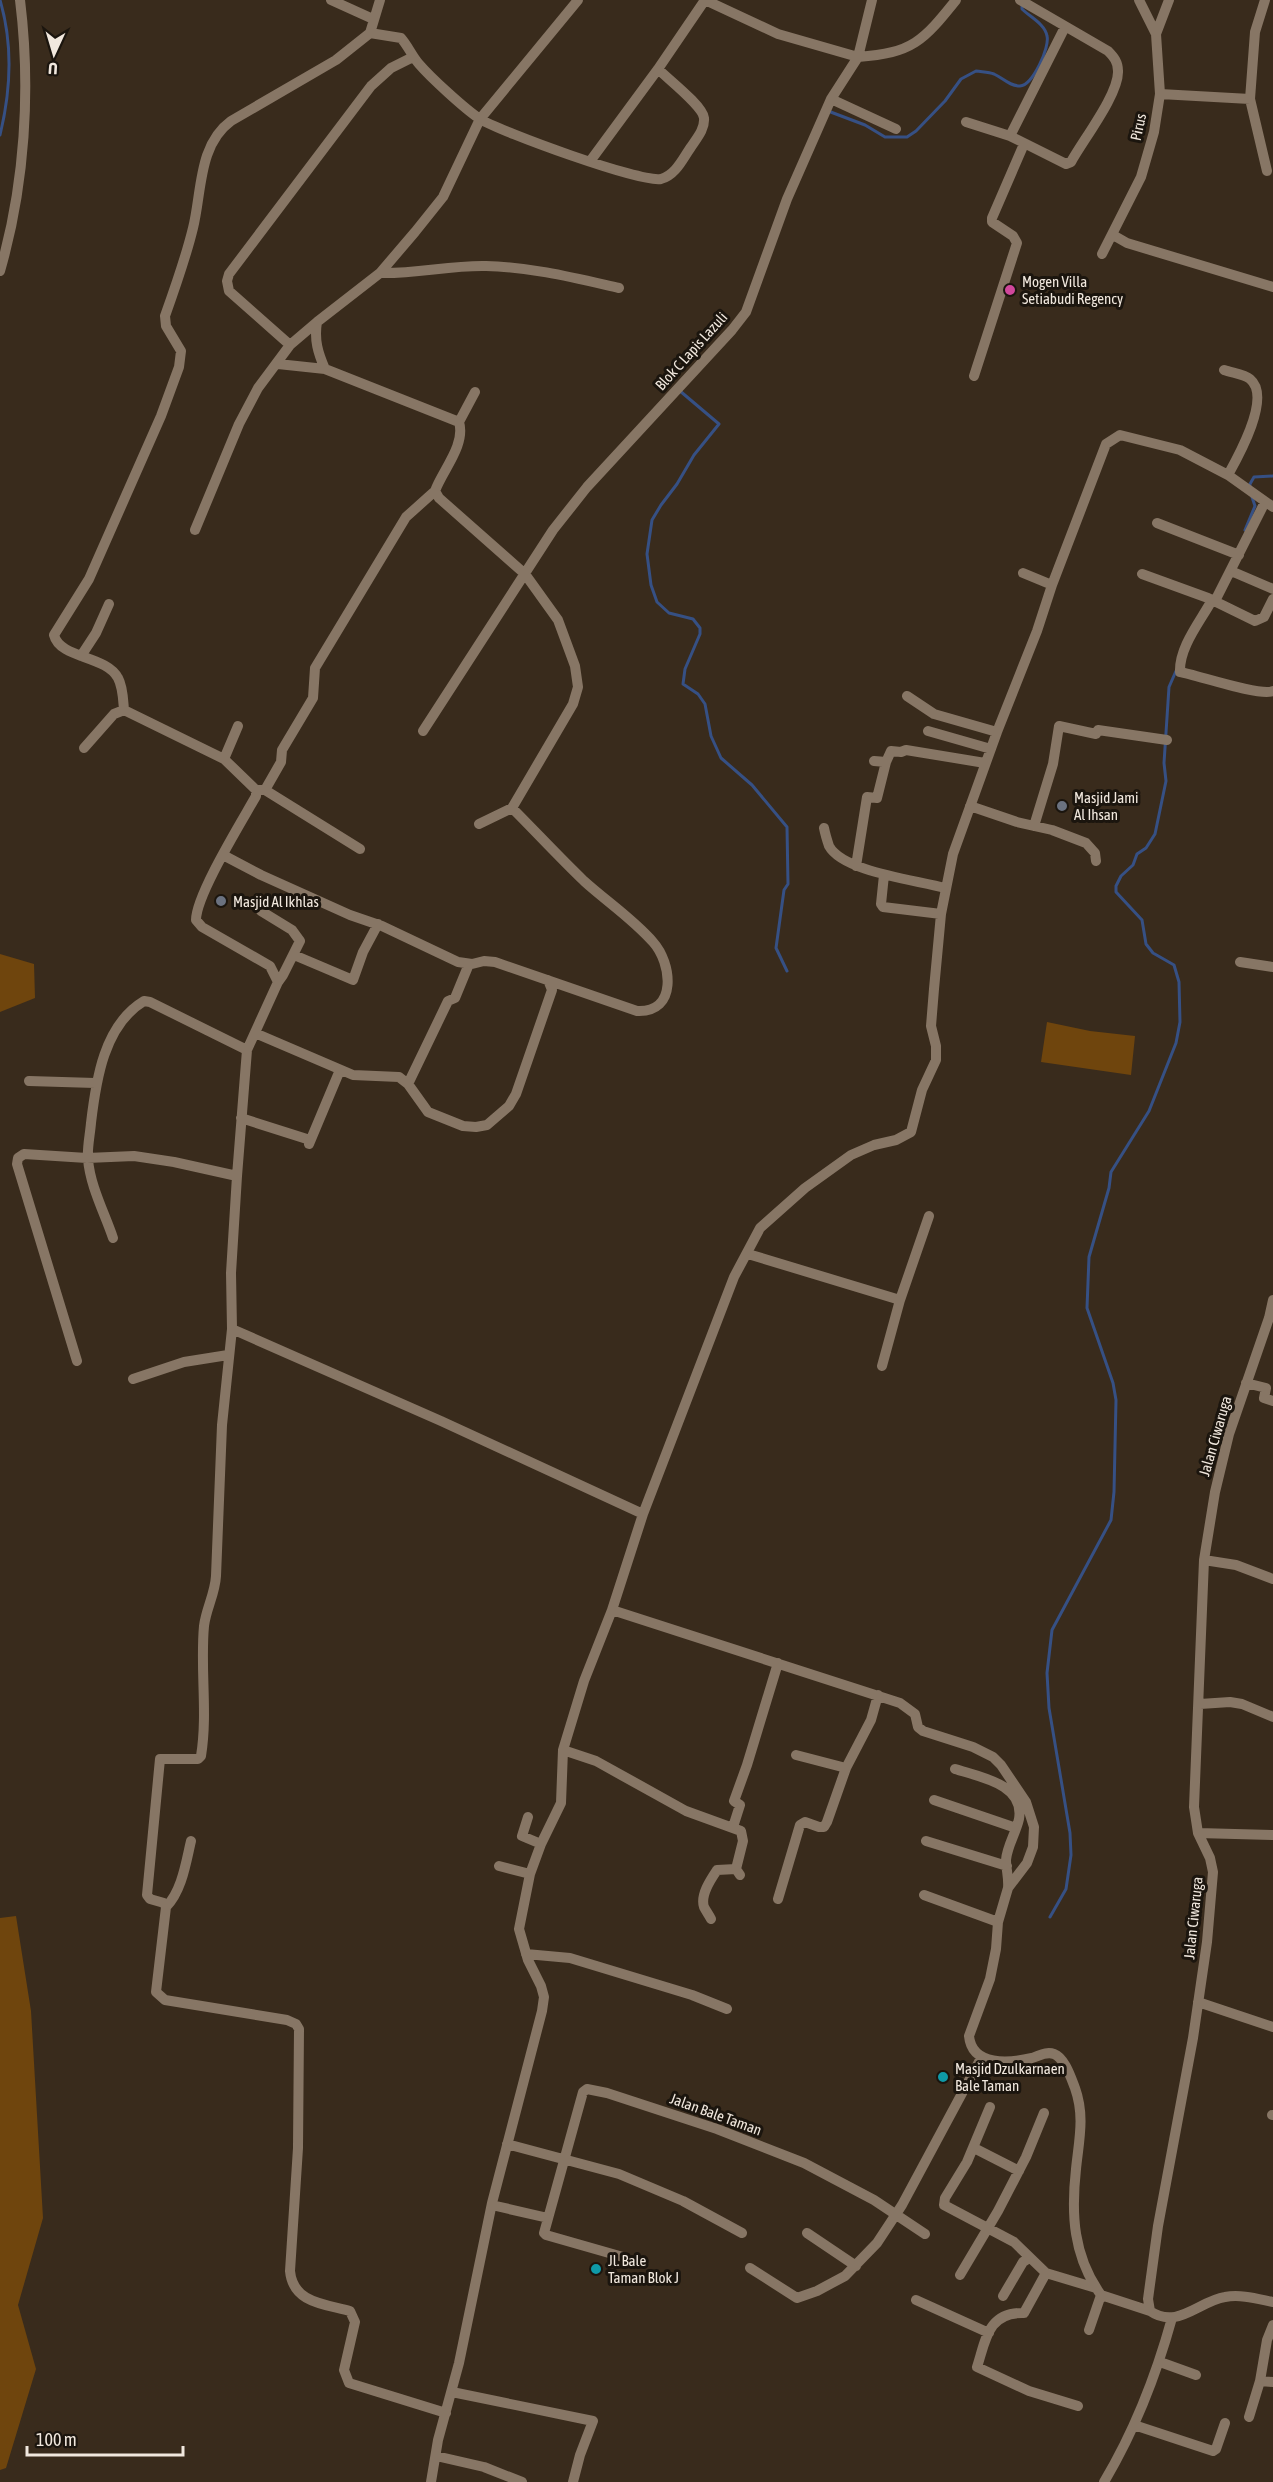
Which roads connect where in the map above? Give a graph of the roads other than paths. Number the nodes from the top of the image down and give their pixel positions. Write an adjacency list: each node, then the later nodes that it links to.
1 (20, 0): 31 (street)
2 (331, 0): 12 (street)
3 (380, 0): 12 (street)
4 (578, 0): 22 (street)
5 (705, 0): 17 (street); 18 (street)
6 (872, 0): 17 (street, Blok C Lapis Lazuli)
7 (956, 0): 17 (street)
8 (1020, 0): 13 (street)
9 (1138, 0): 15 (street, Pirus)
10 (1169, 0): 15 (street)
11 (1265, 0): 21 (street)
12 (373, 19): 14 (street)
13 (1065, 27): 25 (street); 26 (street)
14 (370, 33): 16 (street); 58 (street)
15 (1156, 34): 19 (street, Pirus)
16 (413, 57): 22 (street); 36 (street)
17 (858, 57): 20 (street, Blok C Lapis Lazuli)
18 (658, 69): 27 (street); 27 (street)
19 (1160, 94): 21 (street); 29 (street, Pirus)
20 (831, 99): 24 (street); 51 (street, Blok C Lapis Lazuli)
21 (1250, 99): 28 (street)
22 (480, 119): 27 (street); 32 (street)
23 (966, 122): 25 (street)
24 (896, 129)
25 (1010, 136): 26 (street)
26 (1024, 144): 40 (street)
27 (591, 160)
28 (1267, 171)
29 (1113, 234): 30 (street, Pirus); 33 (street)
30 (1102, 254)
31 (0, 271)
32 (380, 273): 34 (street); 35 (street)
33 (1273, 287)
34 (619, 288)
35 (317, 322): 36 (street); 38 (street)
36 (290, 345): 37 (street)
37 (278, 364): 38 (street); 47 (street)
38 (325, 369): 42 (street)
39 (1224, 370): 43 (street)
40 (974, 376)
41 (475, 392): 42 (street)
42 (459, 422): 44 (street)
43 (1228, 475): 45 (street); 53 (street)
44 (435, 491): 51 (street); 73 (street)
45 (1270, 503): 48 (street)
46 (1157, 523): 48 (street)
47 (195, 530)
48 (1239, 555): 49 (street)
49 (1231, 571): 54 (street); 56 (street)
50 (1023, 573): 53 (street)
51 (525, 574): 63 (street, Blok C Lapis Lazuli); 75 (street)
52 (1142, 574): 56 (street)
53 (1052, 585): 65 (street)
54 (1273, 590)
55 (1273, 599): 56 (street)
56 (1213, 601): 59 (street)
57 (109, 604): 58 (street)
58 (81, 656): 61 (street)
59 (1273, 691)
60 (907, 696): 65 (street)
61 (124, 710): 67 (street); 69 (street)
62 (238, 726): 69 (street)
63 (423, 731)
64 (928, 732): 68 (street)
65 (997, 732): 68 (street)
66 (1167, 740): 77 (street)
67 (84, 748)
68 (991, 749): 72 (street)
69 (224, 759): 73 (street)
70 (874, 760): 71 (street)
71 (886, 762): 72 (street); 82 (street)
72 (985, 763): 74 (street)
73 (260, 790): 79 (street); 80 (street)
74 (970, 806): 77 (street); 84 (street)
75 (512, 808): 76 (street); 92 (street)
76 (479, 824)
77 (1034, 826): 81 (street)
78 (824, 828): 82 (street)
79 (360, 849)
80 (223, 855): 87 (street); 93 (street)
81 (1096, 861)
82 (856, 866): 83 (street)
83 (884, 875): 84 (street); 86 (street)
84 (945, 888): 86 (street)
85 (261, 911): 88 (street)
86 (941, 914): 105 (street)
87 (378, 924): 88 (street); 90 (street)
88 (294, 955): 93 (street)
89 (1240, 962): 91 (street)
90 (469, 964): 92 (street); 99 (street)
91 (1273, 967)
92 (548, 980): 99 (street)
93 (278, 982): 94 (street)
94 (255, 1033): 95 (street); 96 (street)
95 (247, 1050): 98 (street); 100 (street)
96 (340, 1070): 99 (street); 100 (street)
97 (29, 1081): 98 (street)
98 (95, 1083): 101 (street)
99 (408, 1084)
100 (242, 1118): 102 (street)
101 (87, 1158): 102 (street); 104 (street); 111 (street)
102 (237, 1176): 109 (street)
103 (929, 1216): 106 (street)
104 (113, 1238)
105 (748, 1254): 106 (street); 116 (street)
106 (900, 1300): 112 (street)
107 (1273, 1300): 108 (street, Jalan Ciwaruga)
108 (1271, 1318): 114 (street, Jalan Ciwaruga)
109 (232, 1329): 110 (street); 116 (street)
110 (228, 1355): 113 (street); 143 (street)
111 (77, 1361)
112 (882, 1366)
113 (133, 1379)
114 (1246, 1383): 115 (street); 117 (street, Jalan Ciwaruga)
115 (1273, 1401)
116 (643, 1514): 119 (street)
117 (1204, 1560): 118 (street); 122 (street, Jalan Ciwaruga)
118 (1273, 1579)
119 (612, 1610): 120 (street); 124 (street)
120 (778, 1664): 121 (street); 130 (street)
121 (878, 1695): 126 (street); 140 (street)
122 (1200, 1704): 123 (street); 132 (street, Jalan Ciwaruga)
123 (1273, 1717)
124 (563, 1750): 130 (street); 136 (street)
125 (796, 1755): 126 (street)
126 (846, 1768): 142 (street)
127 (956, 1769): 131 (street)
128 (934, 1800): 131 (street)
129 (528, 1817): 136 (street)
130 (733, 1827): 144 (street)
131 (1016, 1828): 138 (street)
132 (1198, 1833): 133 (street); 147 (street, Jalan Ciwaruga)
133 (1273, 1835)
134 (190, 1841): 143 (street)
135 (926, 1841): 138 (street)
136 (541, 1844): 139 (street)
137 (498, 1866): 139 (street)
138 (1007, 1866): 140 (street)
139 (530, 1874): 146 (street)
140 (1008, 1888): 145 (street)
141 (924, 1894): 145 (street)
142 (778, 1899)
143 (166, 1907): 185 (street)
144 (711, 1920)
145 (998, 1922): 150 (street)
146 (526, 1954): 148 (street); 153 (street)
147 (1198, 2002): 149 (street); 174 (street, Jalan Ciwaruga)
148 (727, 2009)
149 (1273, 2027)
150 (981, 2058): 158 (street); 170 (street)
151 (990, 2107): 154 (street)
152 (1044, 2114): 156 (street)
153 (507, 2144): 155 (street); 183 (street)
154 (974, 2148): 156 (street); 160 (street)
155 (564, 2158): 158 (street, Jalan Bale Taman); 159 (street, Jalan Bale Taman); 161 (street)
156 (1019, 2171): 160 (street)
157 (496, 2206): 159 (street)
158 (896, 2215): 163 (street, Jalan Bale Taman); 166 (street)
159 (548, 2218): 164 (street)
160 (986, 2228): 165 (street); 169 (street)
161 (742, 2233)
162 (807, 2233): 166 (street)
163 (925, 2234)
164 (623, 2257)
165 (1029, 2258): 168 (street); 171 (street)
166 (856, 2266): 167 (street)
167 (750, 2268)
168 (1046, 2273): 170 (street); 178 (street)
169 (960, 2275)
170 (1098, 2291): 174 (street); 177 (street)
171 (1004, 2296)
172 (916, 2300): 178 (street)
173 (1273, 2302): 175 (street)
174 (1150, 2311): 175 (street)
175 (1172, 2318): 179 (street)
176 (1273, 2325): 181 (street)
177 (1089, 2330)
178 (988, 2333): 184 (street)
179 (1160, 2362): 180 (street); 188 (street)
180 (1196, 2375)
181 (1260, 2381): 182 (street); 186 (street)
182 (1273, 2382)
183 (452, 2392): 185 (street); 192 (street)
184 (1078, 2406)
185 (446, 2413): 189 (street)
186 (1249, 2417)
187 (1225, 2423): 188 (street)
188 (1134, 2425): 193 (street)
189 (436, 2456): 190 (street); 191 (street)
190 (431, 2482)
191 (522, 2482)
192 (573, 2482)
193 (1104, 2482)

